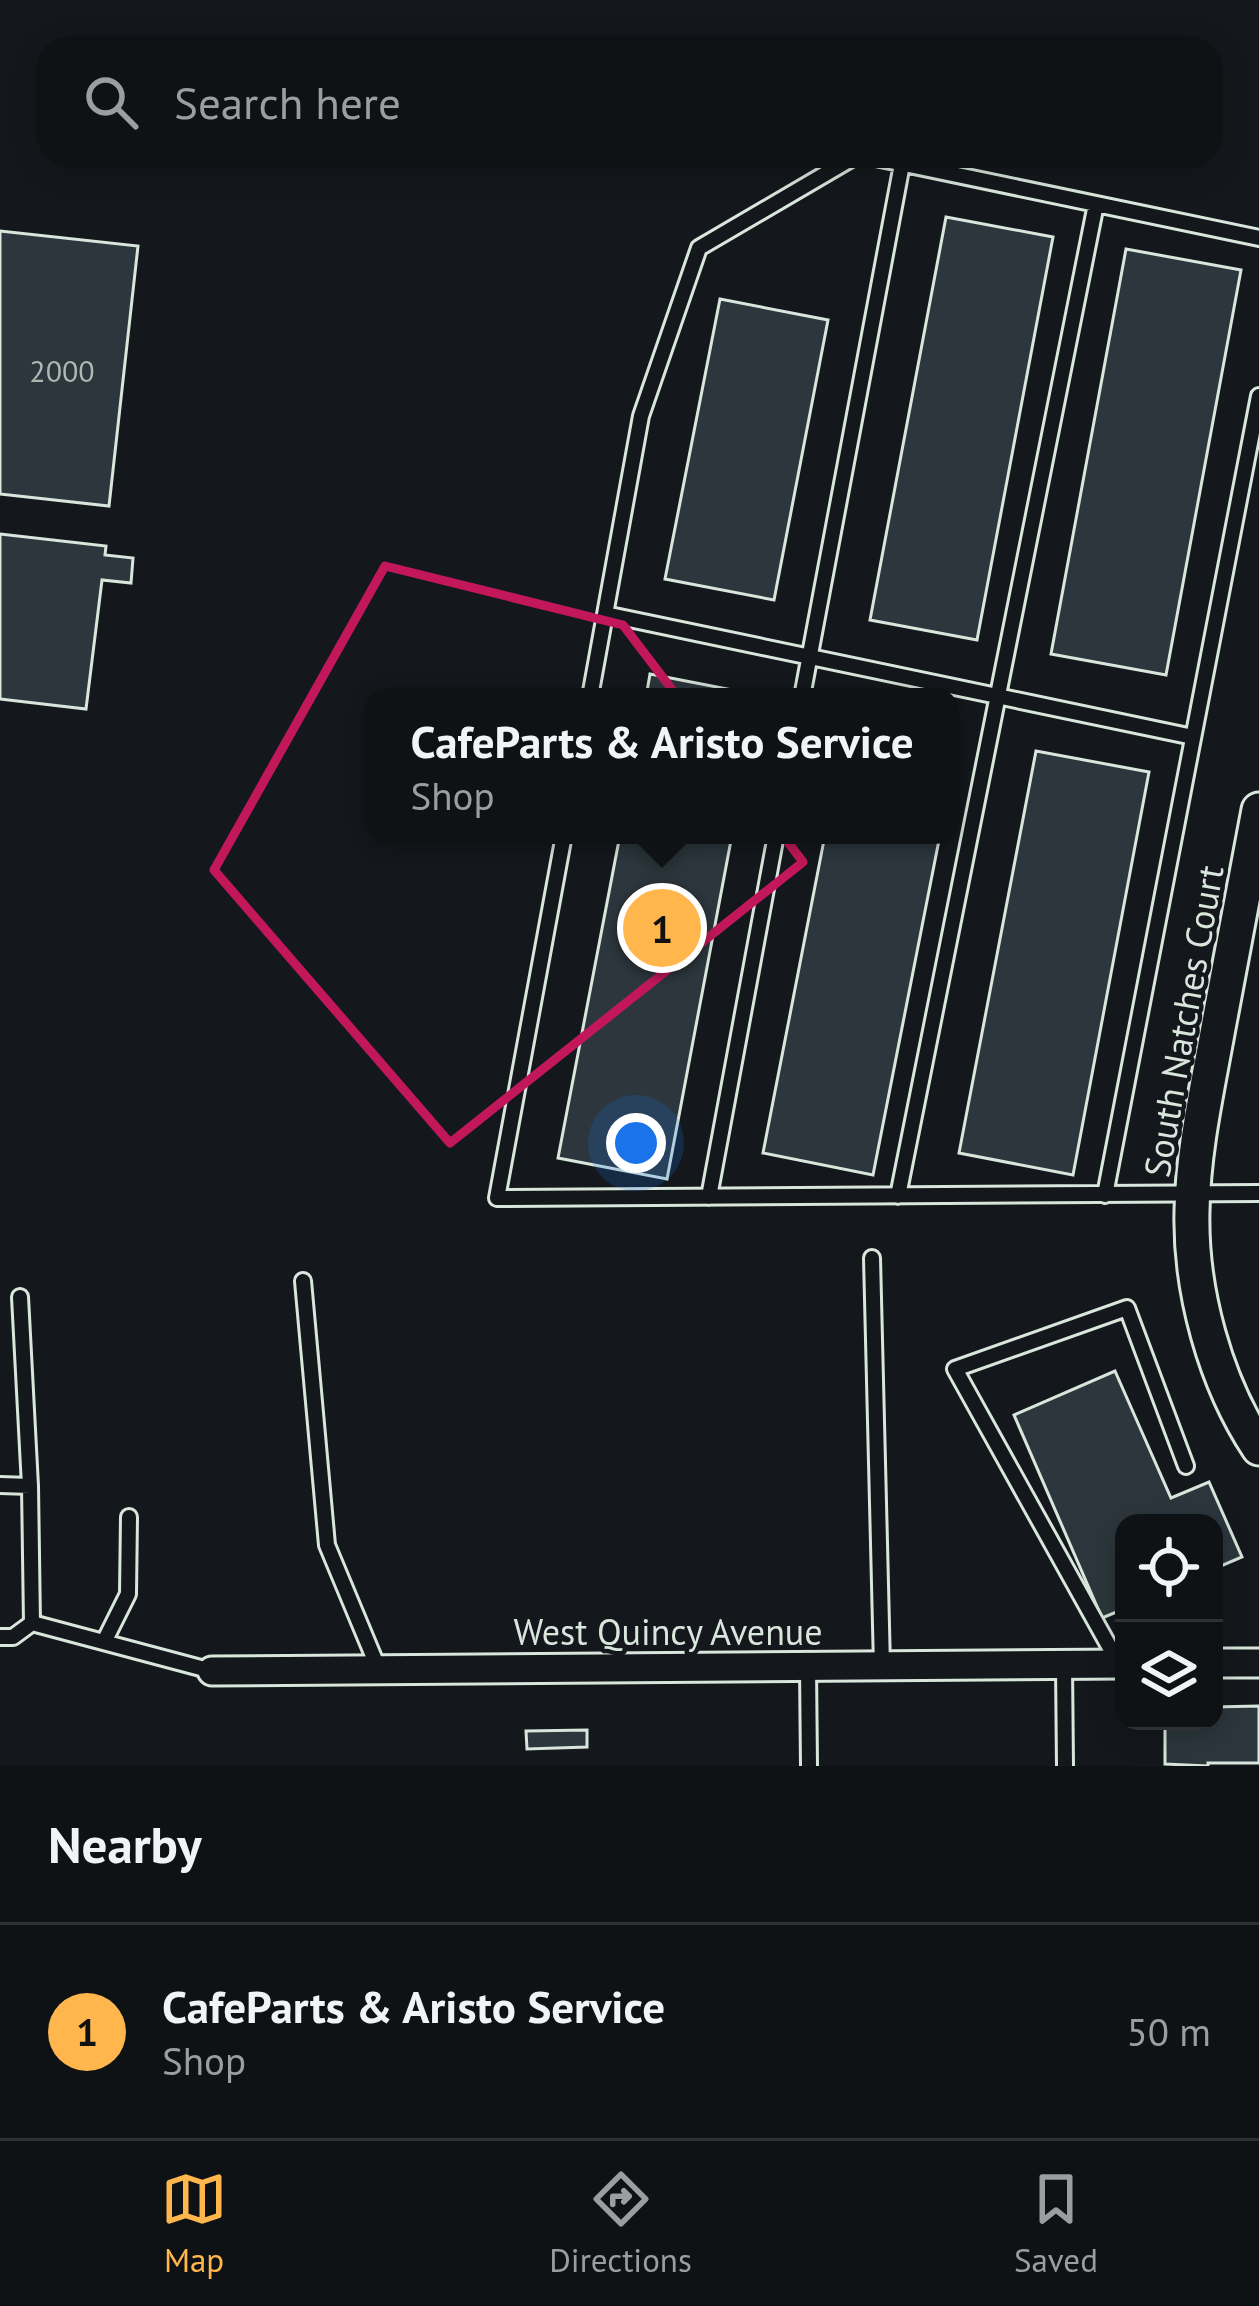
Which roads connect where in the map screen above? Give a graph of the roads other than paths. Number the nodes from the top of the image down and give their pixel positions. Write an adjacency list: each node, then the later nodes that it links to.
1 (836, 168): 7 (lane)
2 (901, 168): 8 (lane)
3 (921, 168): 4 (lane)
4 (1096, 204): 5 (lane); 11 (lane)
5 (1259, 238)
6 (1259, 396): 12 (lane)
7 (605, 614): 8 (lane); 9 (lane)
8 (809, 659): 10 (lane); 11 (lane)
9 (592, 688)
10 (804, 688)
11 (998, 695): 12 (lane); 21 (lane)
12 (1193, 736): 19 (lane)
13 (1259, 810): 16 (street, South Natches Court)
14 (562, 844): 20 (lane)
15 (774, 844): 20 (lane)
16 (1250, 910): 18 (street, South Natches Court)
17 (1259, 1193): 18 (lane)
18 (1193, 1194): 19 (lane); 25 (street, South Natches Court)
19 (1105, 1195): 21 (lane)
20 (709, 1196): 21 (lane)
21 (898, 1196)
22 (872, 1258): 39 (lane)
23 (303, 1281): 40 (lane)
24 (20, 1297): 28 (lane)
25 (1259, 1448)
26 (1186, 1466): 33 (lane)
27 (0, 1485): 28 (lane)
28 (30, 1486): 30 (lane)
29 (129, 1517): 32 (lane)
30 (32, 1623): 31 (lane); 32 (lane)
31 (0, 1637)
32 (104, 1642): 41 (lane)
33 (1115, 1652)
34 (1259, 1663): 36 (street)
35 (1115, 1664): 37 (street, West Quincy Avenue)
36 (1223, 1664)
37 (1064, 1665): 39 (street, West Quincy Avenue); 43 (lane)
38 (808, 1666): 39 (street, West Quincy Avenue); 40 (street, West Quincy Avenue); 42 (lane)
39 (882, 1666)
40 (379, 1670): 41 (street, West Quincy Avenue)
41 (212, 1671)
42 (809, 1766)
43 (1065, 1766)

